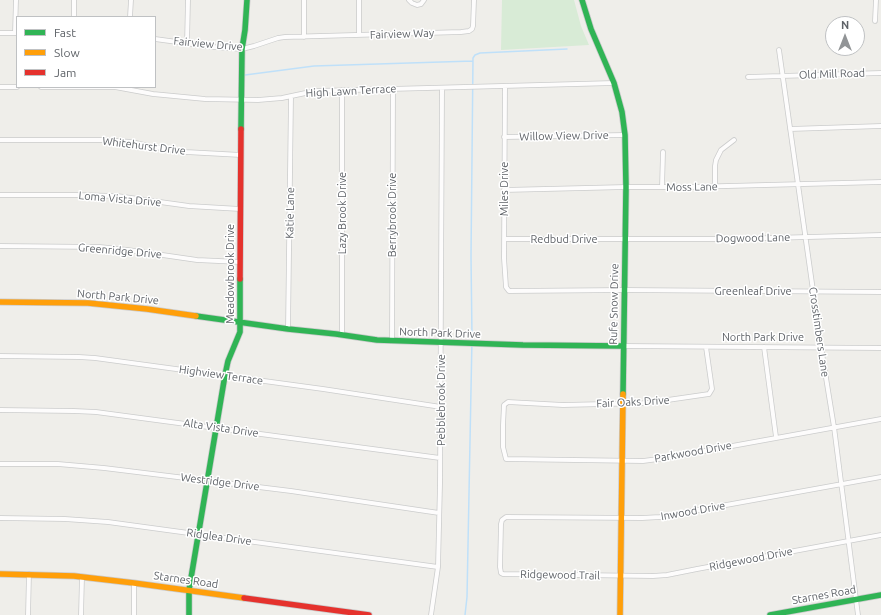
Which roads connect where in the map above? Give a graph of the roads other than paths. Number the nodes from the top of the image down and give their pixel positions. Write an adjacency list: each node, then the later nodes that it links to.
1 (16, 0): 17 (street)
2 (74, 0): 13 (street)
3 (131, 0): 14 (street)
4 (188, 0): 22 (street)
5 (247, 0): 23 (street, Meadowbrook Drive)
6 (304, 0): 20 (street)
7 (359, 0): 18 (street)
8 (409, 0): 9 (street)
9 (424, 0)
10 (474, 0): 18 (street, Fairview Way)
11 (582, 0): 28 (street, Rufe Snow Drive)
12 (876, 0): 15 (street)
13 (74, 16)
14 (130, 16)
15 (875, 21)
16 (0, 33): 17 (street)
17 (16, 33)
18 (359, 35): 19 (street, Fairview Way)
19 (332, 36): 20 (street, Fairview Drive)
20 (304, 37): 23 (street, Fairview Drive)
21 (156, 39): 22 (street, Fairview Drive)
22 (187, 43): 23 (street, Fairview Drive)
23 (242, 49): 37 (street, Meadowbrook Drive)
24 (779, 50): 26 (street, Crosstimbers Lane)
25 (881, 73): 26 (street, Old Mill Road)
26 (782, 76): 27 (street, Old Mill Road); 39 (street, Crosstimbers Lane)
27 (748, 77)
28 (614, 82): 29 (street, High Lawn Terrace); 40 (street, Rufe Snow Drive)
29 (505, 86): 33 (street, High Lawn Terrace); 41 (street, Miles Drive)
30 (0, 87): 31 (street)
31 (16, 87)
32 (120, 88): 37 (street, High Lawn Terrace)
33 (442, 88): 34 (street, High Lawn Terrace); 69 (street, Pebblebrook Drive)
34 (393, 89): 35 (street, High Lawn Terrace); 68 (street, Berrybrook Drive)
35 (342, 90): 36 (street, High Lawn Terrace); 67 (street, Lazy Brook Drive)
36 (291, 96): 37 (street, High Lawn Terrace); 66 (street, Katie Lane)
37 (241, 100): 45 (street, Meadowbrook Drive)
38 (881, 126): 39 (street)
39 (790, 129): 47 (street, Crosstimbers Lane)
40 (625, 135): 41 (street, Willow View Drive); 49 (street, Rufe Snow Drive)
41 (504, 137): 51 (street, Miles Drive)
42 (0, 140): 45 (street, Whitehurst Drive)
43 (734, 140): 48 (street)
44 (662, 152): 50 (street)
45 (241, 154): 53 (street, Meadowbrook Drive)
46 (881, 182): 47 (street, Moss Lane)
47 (798, 184): 48 (street, Moss Lane); 55 (street, Crosstimbers Lane)
48 (716, 186): 50 (street, Moss Lane)
49 (626, 187): 50 (street, Moss Lane); 51 (street, Moss Lane); 57 (street, Rufe Snow Drive)
50 (662, 187)
51 (504, 190): 56 (street, Miles Drive)
52 (0, 195): 53 (street, Loma Vista Drive)
53 (240, 209): 59 (street, Meadowbrook Drive)
54 (881, 235): 55 (street, Dogwood Lane)
55 (805, 237): 57 (street, Dogwood Lane); 62 (street, Crosstimbers Lane)
56 (504, 239): 57 (street, Redbud Drive); 61 (street, Miles Drive)
57 (625, 239): 60 (street, Rufe Snow Drive)
58 (0, 246): 59 (street, Greenridge Drive)
59 (240, 262): 65 (street, Meadowbrook Drive)
60 (624, 290): 61 (street, Greenleaf Drive); 62 (street, Greenleaf Drive); 70 (street, Rufe Snow Drive)
61 (509, 291)
62 (813, 292): 63 (street, Greenleaf Drive); 73 (street, Crosstimbers Lane)
63 (881, 292)
64 (0, 302): 65 (street, North Park Drive)
65 (240, 322): 66 (street, North Park Drive); 76 (street, Meadowbrook Drive)
66 (288, 329): 67 (street, North Park Drive)
67 (342, 335): 68 (street, North Park Drive)
68 (392, 341): 69 (street, North Park Drive)
69 (441, 342): 70 (street, North Park Drive); 78 (street, Pebblebrook Drive)
70 (623, 346): 71 (street, North Park Drive); 77 (street, Rufe Snow Drive)
71 (706, 347): 72 (street, North Park Drive); 77 (street, Fair Oaks Drive)
72 (764, 347): 73 (street, North Park Drive); 83 (street)
73 (821, 348): 74 (street, North Park Drive); 81 (street, Crosstimbers Lane)
74 (881, 348)
75 (0, 356): 76 (street, Highview Terrace)
76 (225, 375): 78 (street, Highview Terrace); 82 (street, Meadowbrook Drive)
77 (623, 404): 84 (street, Fair Oaks Drive); 86 (street, Rufe Snow Drive)
78 (441, 407): 85 (street, Pebblebrook Drive)
79 (0, 410): 82 (street, Alta Vista Drive)
80 (881, 419): 81 (street, Parkwood Drive)
81 (834, 427): 83 (street, Parkwood Drive); 90 (street, Crosstimbers Lane)
82 (216, 428): 85 (street, Alta Vista Drive); 89 (street, Meadowbrook Drive)
83 (776, 437): 86 (street, Parkwood Drive)
84 (505, 456): 86 (street, Parkwood Drive)
85 (440, 458): 91 (street, Pebblebrook Drive)
86 (622, 461): 93 (street, Rufe Snow Drive)
87 (0, 464): 89 (street, Westridge Drive)
88 (881, 477): 90 (street, Inwood Drive)
89 (207, 481): 91 (street, Westridge Drive); 94 (street, Meadowbrook Drive)
90 (841, 484): 93 (street, Inwood Drive); 96 (street, Crosstimbers Lane)
91 (439, 513): 97 (street, Pebblebrook Drive)
92 (0, 518): 94 (street, Ridglea Drive)
93 (621, 518): 98 (street, Inwood Drive); 101 (street, Rufe Snow Drive)
94 (199, 534): 97 (street, Ridglea Drive); 104 (street, Meadowbrook Drive)
95 (881, 536): 96 (street, Ridgewood Drive)
96 (848, 541): 101 (street, Ridgewood Drive); 106 (street, Crosstimbers Lane)
97 (438, 567): 112 (street, Pebblebrook Drive)
98 (501, 571): 101 (street, Ridgewood Trail)
99 (0, 574): 100 (street, Starnes Road)
100 (29, 574): 102 (street, Starnes Road); 107 (street)
101 (621, 576): 113 (street, Rufe Snow Drive)
102 (82, 577): 103 (street, Starnes Road); 108 (street)
103 (134, 583): 104 (street, Starnes Road); 109 (street)
104 (189, 590): 110 (street, Meadowbrook Drive); 111 (street, Starnes Road)
105 (881, 595): 106 (street, Starnes Road)
106 (856, 599): 114 (street, Starnes Road); 115 (street, Crosstimbers Lane)
107 (28, 615)
108 (81, 615)
109 (134, 615)
110 (189, 615)
111 (369, 615)
112 (431, 615)
113 (620, 615)
114 (770, 615)
115 (858, 615)

